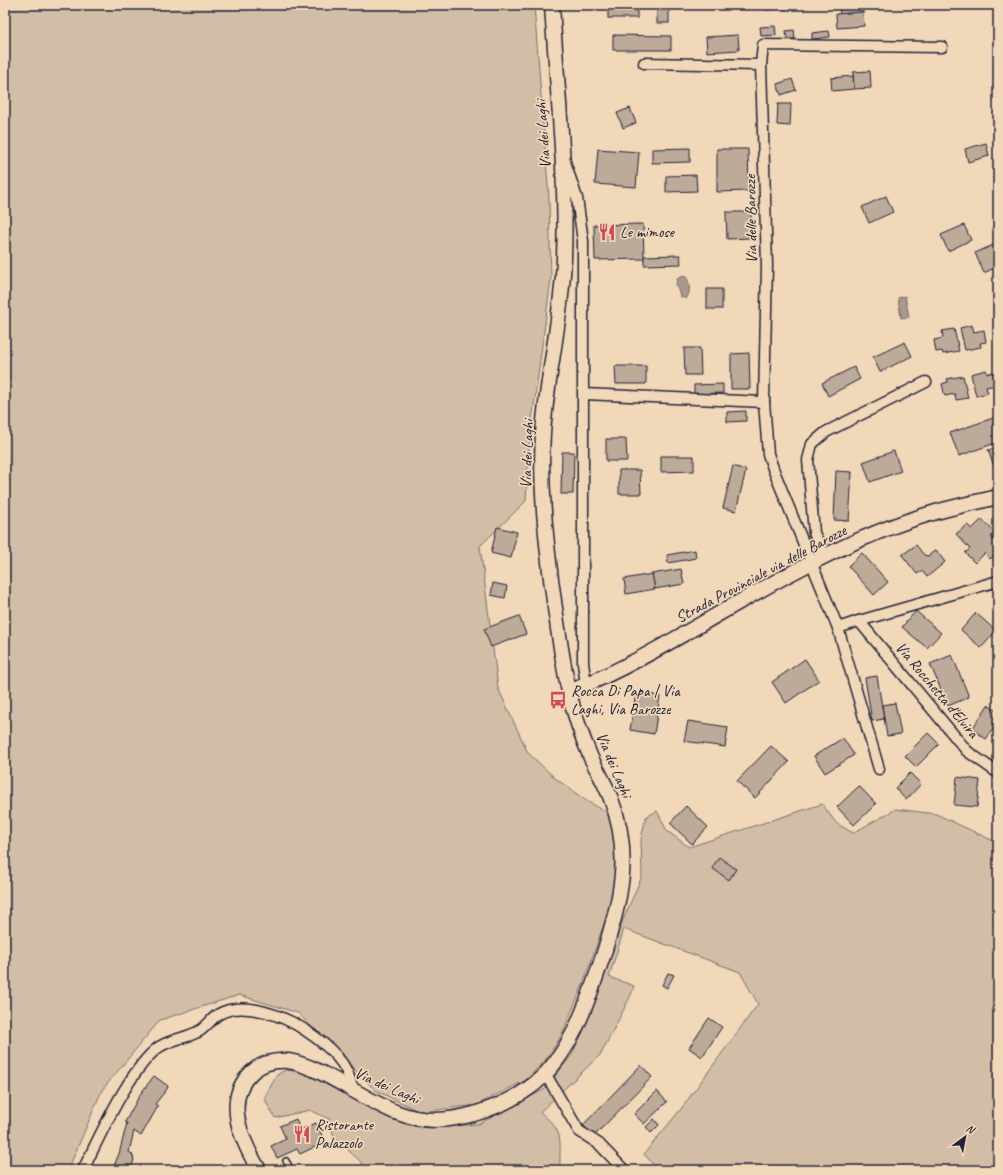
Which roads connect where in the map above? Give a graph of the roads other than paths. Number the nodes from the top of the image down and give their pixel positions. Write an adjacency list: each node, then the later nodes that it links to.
1 (552, 5): 5 (main road, Via dei Laghi)
2 (942, 47): 4 (street, Via delle Barozze)
3 (644, 63): 4 (street)
4 (761, 65): 8 (street, Via delle Barozze)
5 (561, 151): 7 (street); 16 (main road, Via dei Laghi)
6 (926, 382): 10 (street)
7 (584, 394): 8 (street); 15 (street)
8 (764, 402): 11 (street, Via delle Barozze)
9 (998, 497): 10 (main road, Strada Provinciale via delle Barozze)
10 (825, 556): 11 (main road, Strada Provinciale via delle Barozze)
11 (812, 562): 14 (street); 15 (main road, Strada Provinciale via delle Barozze)
12 (998, 581): 13 (street)
13 (859, 621): 14 (street); 18 (street, Via Rocchetta d'Elvira)
14 (838, 628): 17 (street)
15 (586, 685): 16 (main road, Strada Provinciale via delle Barozze)
16 (569, 692): 19 (main road, Via dei Laghi)
17 (879, 769)
18 (998, 773)
19 (546, 1073): 20 (main road, Via dei Laghi); 25 (street)
20 (352, 1090): 22 (street); 23 (main road, Via dei Laghi)
21 (286, 1161): 24 (lane)
22 (83, 1170)
23 (259, 1170)
24 (291, 1170)
25 (624, 1170)

